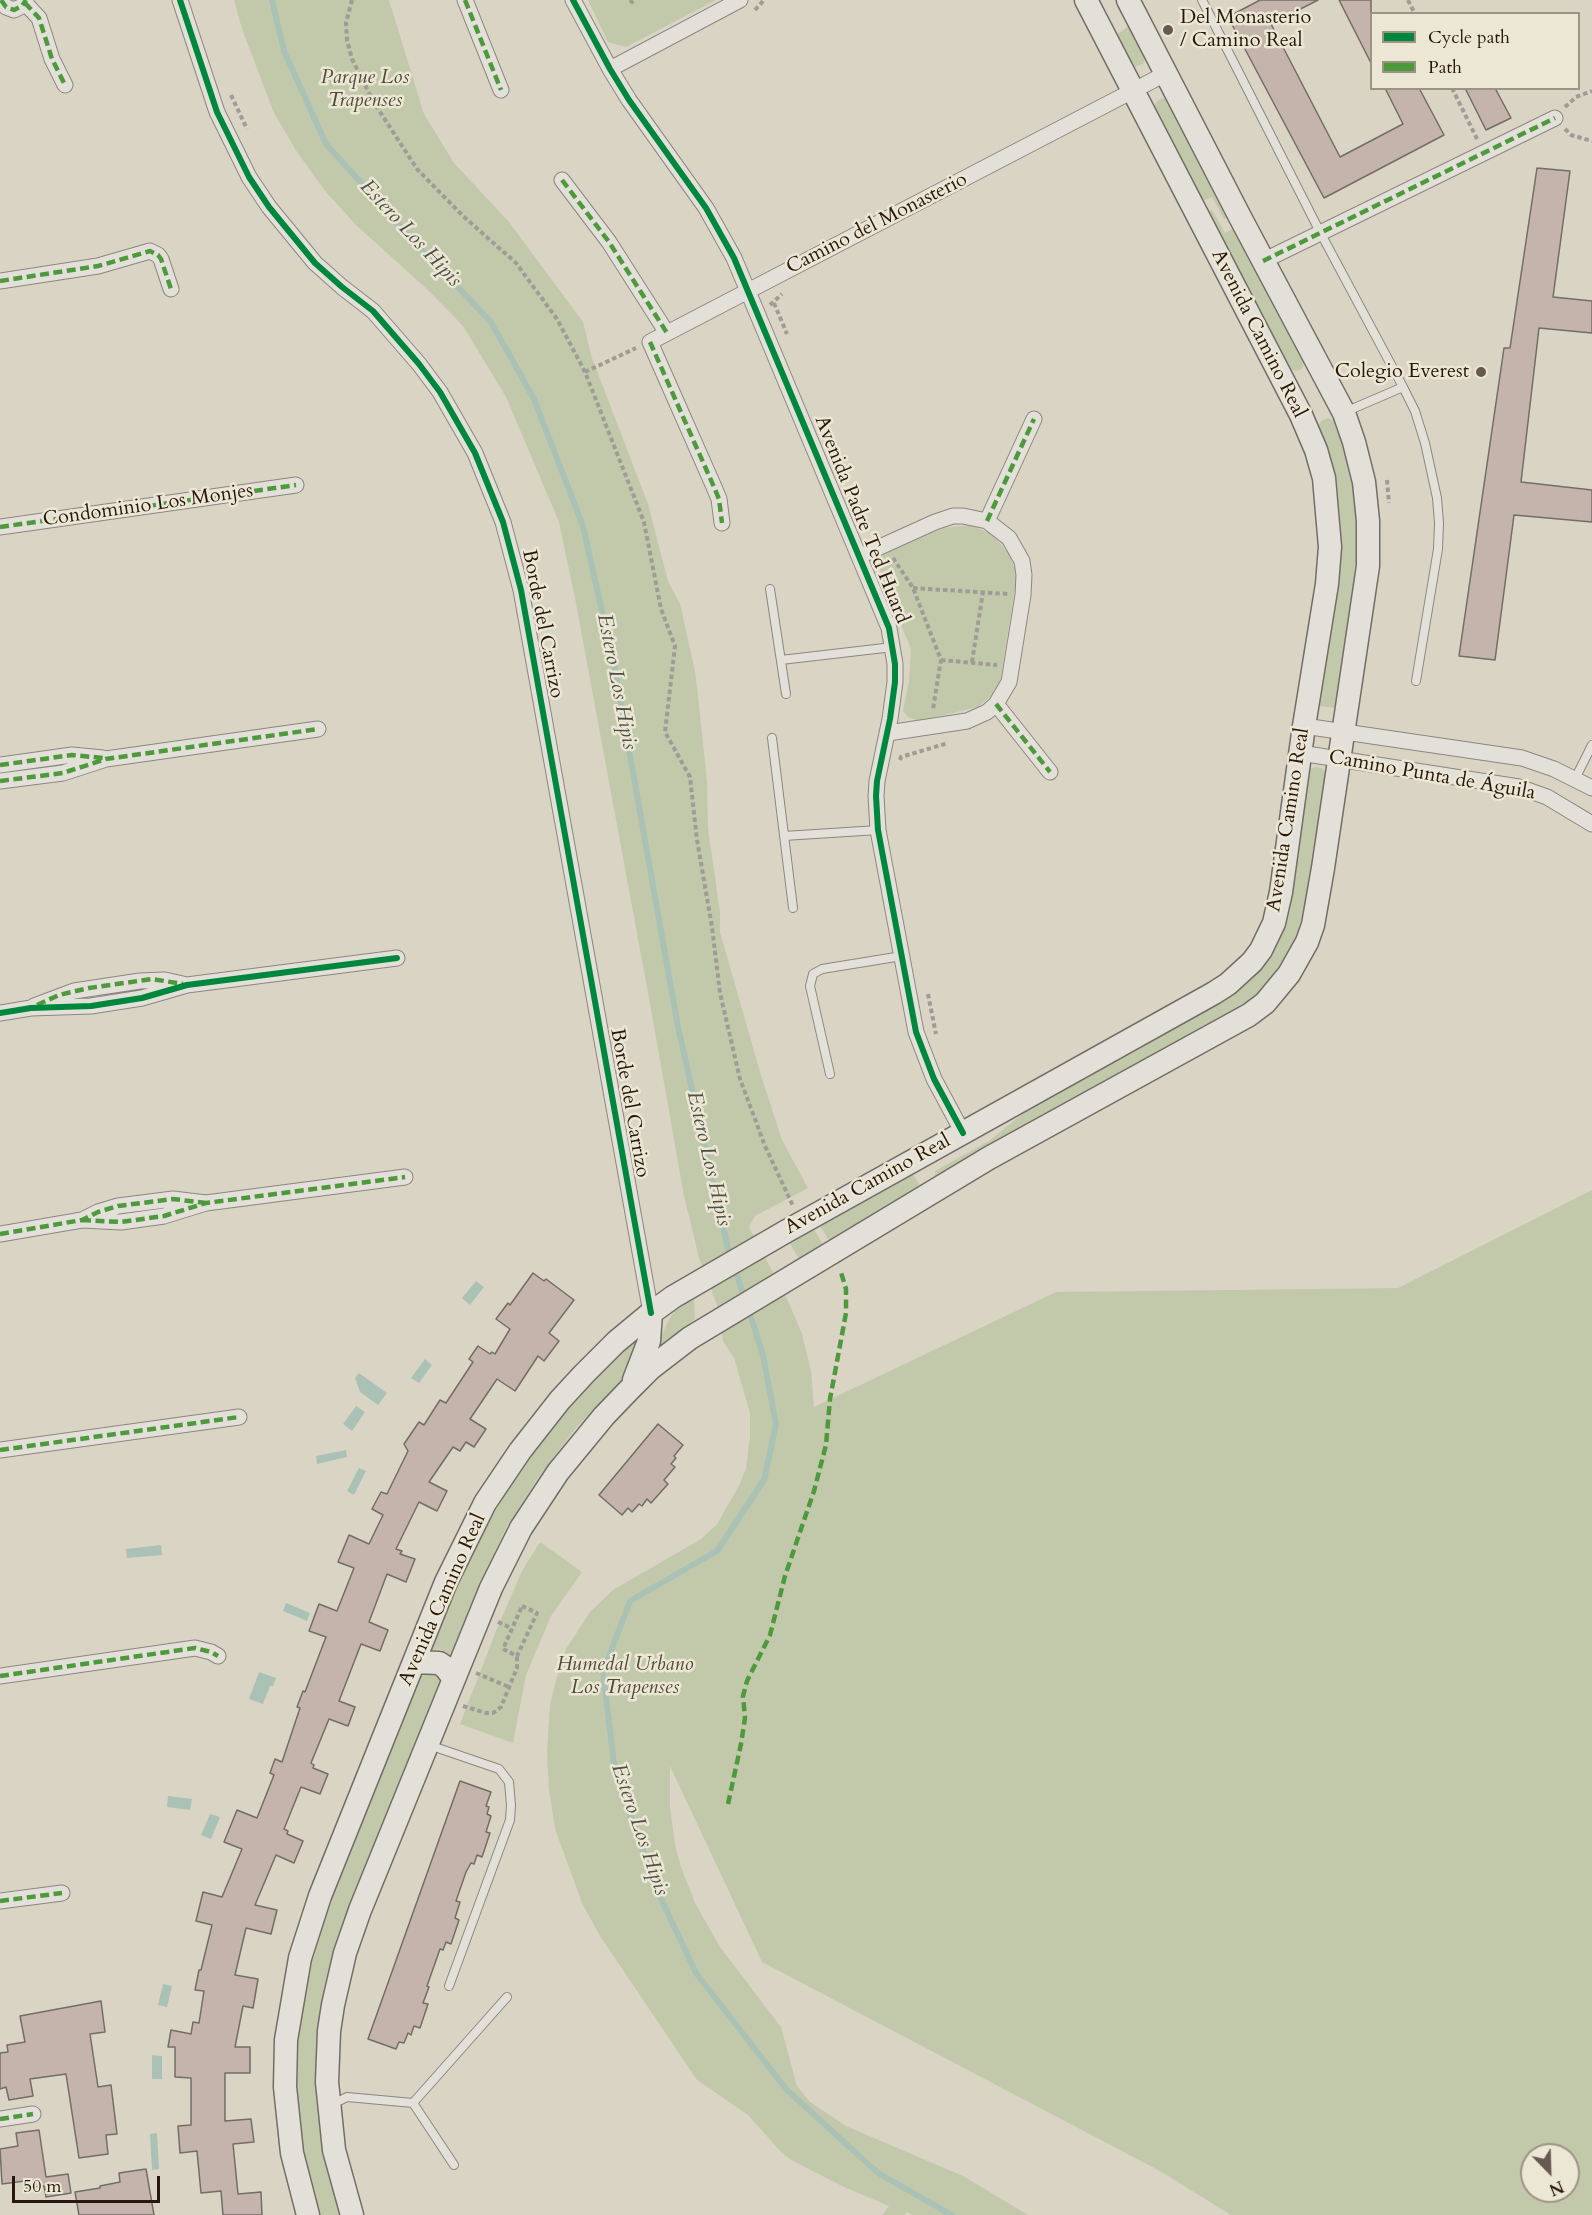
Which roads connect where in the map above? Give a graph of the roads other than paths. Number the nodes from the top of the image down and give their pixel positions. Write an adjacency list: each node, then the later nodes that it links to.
1 (180, 0): 66 (street, Borde del Carrizo)
2 (465, 0): 13 (street)
3 (573, 0): 10 (street, Avenida Padre Ted Huard)
4 (740, 0): 10 (street)
5 (1086, 0): 14 (main road, Avenida Camino Real)
6 (1128, 0): 11 (main road, Avenida Camino Real)
7 (1202, 0): 17 (lane)
8 (1, 1): 9 (street)
9 (26, 2): 12 (street)
10 (610, 69): 21 (street, Avenida Padre Ted Huard)
11 (1167, 73): 14 (street, Camino del Monasterio); 18 (main road, Avenida Camino Real)
12 (65, 84)
13 (501, 90)
14 (1132, 91): 21 (street, Camino del Monasterio); 25 (main road, Avenida Camino Real)
15 (1556, 118): 17 (street)
16 (562, 180): 22 (street)
17 (1320, 232): 18 (street); 24 (lane)
18 (1263, 261): 23 (main road, Avenida Camino Real)
19 (0, 280): 20 (street)
20 (171, 288)
21 (748, 291): 22 (street, Camino del Monasterio); 32 (street, Avenida Padre Ted Huard)
22 (667, 333): 30 (street, Camino del Monasterio)
23 (1329, 386): 25 (main road); 26 (main road, Avenida Camino Real)
24 (1403, 387): 26 (lane); 36 (lane)
25 (1295, 403): 39 (main road, Avenida Camino Real)
26 (1344, 413): 41 (main road, Avenida Camino Real)
27 (1034, 419): 29 (street)
28 (296, 485): 31 (street, Condominio Los Monjes)
29 (987, 521): 32 (street); 38 (street)
30 (722, 523)
31 (0, 527)
32 (860, 556): 34 (street, Avenida Padre Ted Huard)
33 (770, 589): 35 (lane)
34 (893, 647): 35 (lane); 42 (street, Avenida Padre Ted Huard)
35 (780, 660): 37 (lane)
36 (1416, 681)
37 (786, 694)
38 (996, 704): 42 (street); 49 (street)
39 (1304, 726): 41 (street, Camino Punta de Águila); 45 (main road, Avenida Camino Real)
40 (318, 729): 46 (street)
41 (1343, 732): 47 (main road, Avenida Camino Real); 50 (street, Camino Punta de Águila)
42 (888, 733): 54 (street, Avenida Padre Ted Huard)
43 (772, 738): 55 (lane)
44 (1592, 745): 50 (lane)
45 (1300, 753): 47 (street, Camino Punta de Águila); 61 (main road, Avenida Camino Real)
46 (106, 759): 48 (street); 51 (street)
47 (1339, 759): 53 (street, Camino Punta de Águila); 64 (main road, Avenida Camino Real)
48 (0, 765)
49 (1050, 772)
50 (1575, 779): 52 (street, Camino Punta de Águila)
51 (0, 782)
52 (1592, 788)
53 (1592, 824)
54 (878, 830): 55 (lane); 57 (street, Avenida Padre Ted Huard)
55 (784, 836): 56 (lane)
56 (793, 909)
57 (902, 956): 60 (lane); 61 (street, Avenida Padre Ted Huard)
58 (397, 958): 59 (street)
59 (0, 1013)
60 (830, 1074)
61 (963, 1133): 62 (main road, Avenida Camino Real)
62 (935, 1148): 64 (main road); 66 (main road, Avenida Camino Real)
63 (405, 1177): 65 (street)
64 (933, 1191): 67 (main road, Avenida Camino Real)
65 (0, 1234)
66 (651, 1313): 67 (main road); 71 (main road, Avenida Camino Real)
67 (629, 1390): 73 (main road, Avenida Camino Real)
68 (239, 1417): 69 (street)
69 (0, 1450)
70 (218, 1656): 72 (street)
71 (414, 1662): 73 (main road); 84 (main road, Avenida Camino Real)
72 (0, 1676)
73 (460, 1687): 74 (main road, Avenida Camino Real)
74 (428, 1745): 77 (lane); 80 (main road, Avenida Camino Real)
75 (62, 1893): 76 (street)
76 (0, 1901)
77 (449, 1986)
78 (507, 1997): 79 (lane)
79 (413, 2103): 80 (lane); 83 (lane)
80 (329, 2106): 85 (main road, Avenida Camino Real)
81 (33, 2114): 82 (street)
82 (0, 2119)
83 (454, 2165)
84 (308, 2215)
85 (352, 2215)

